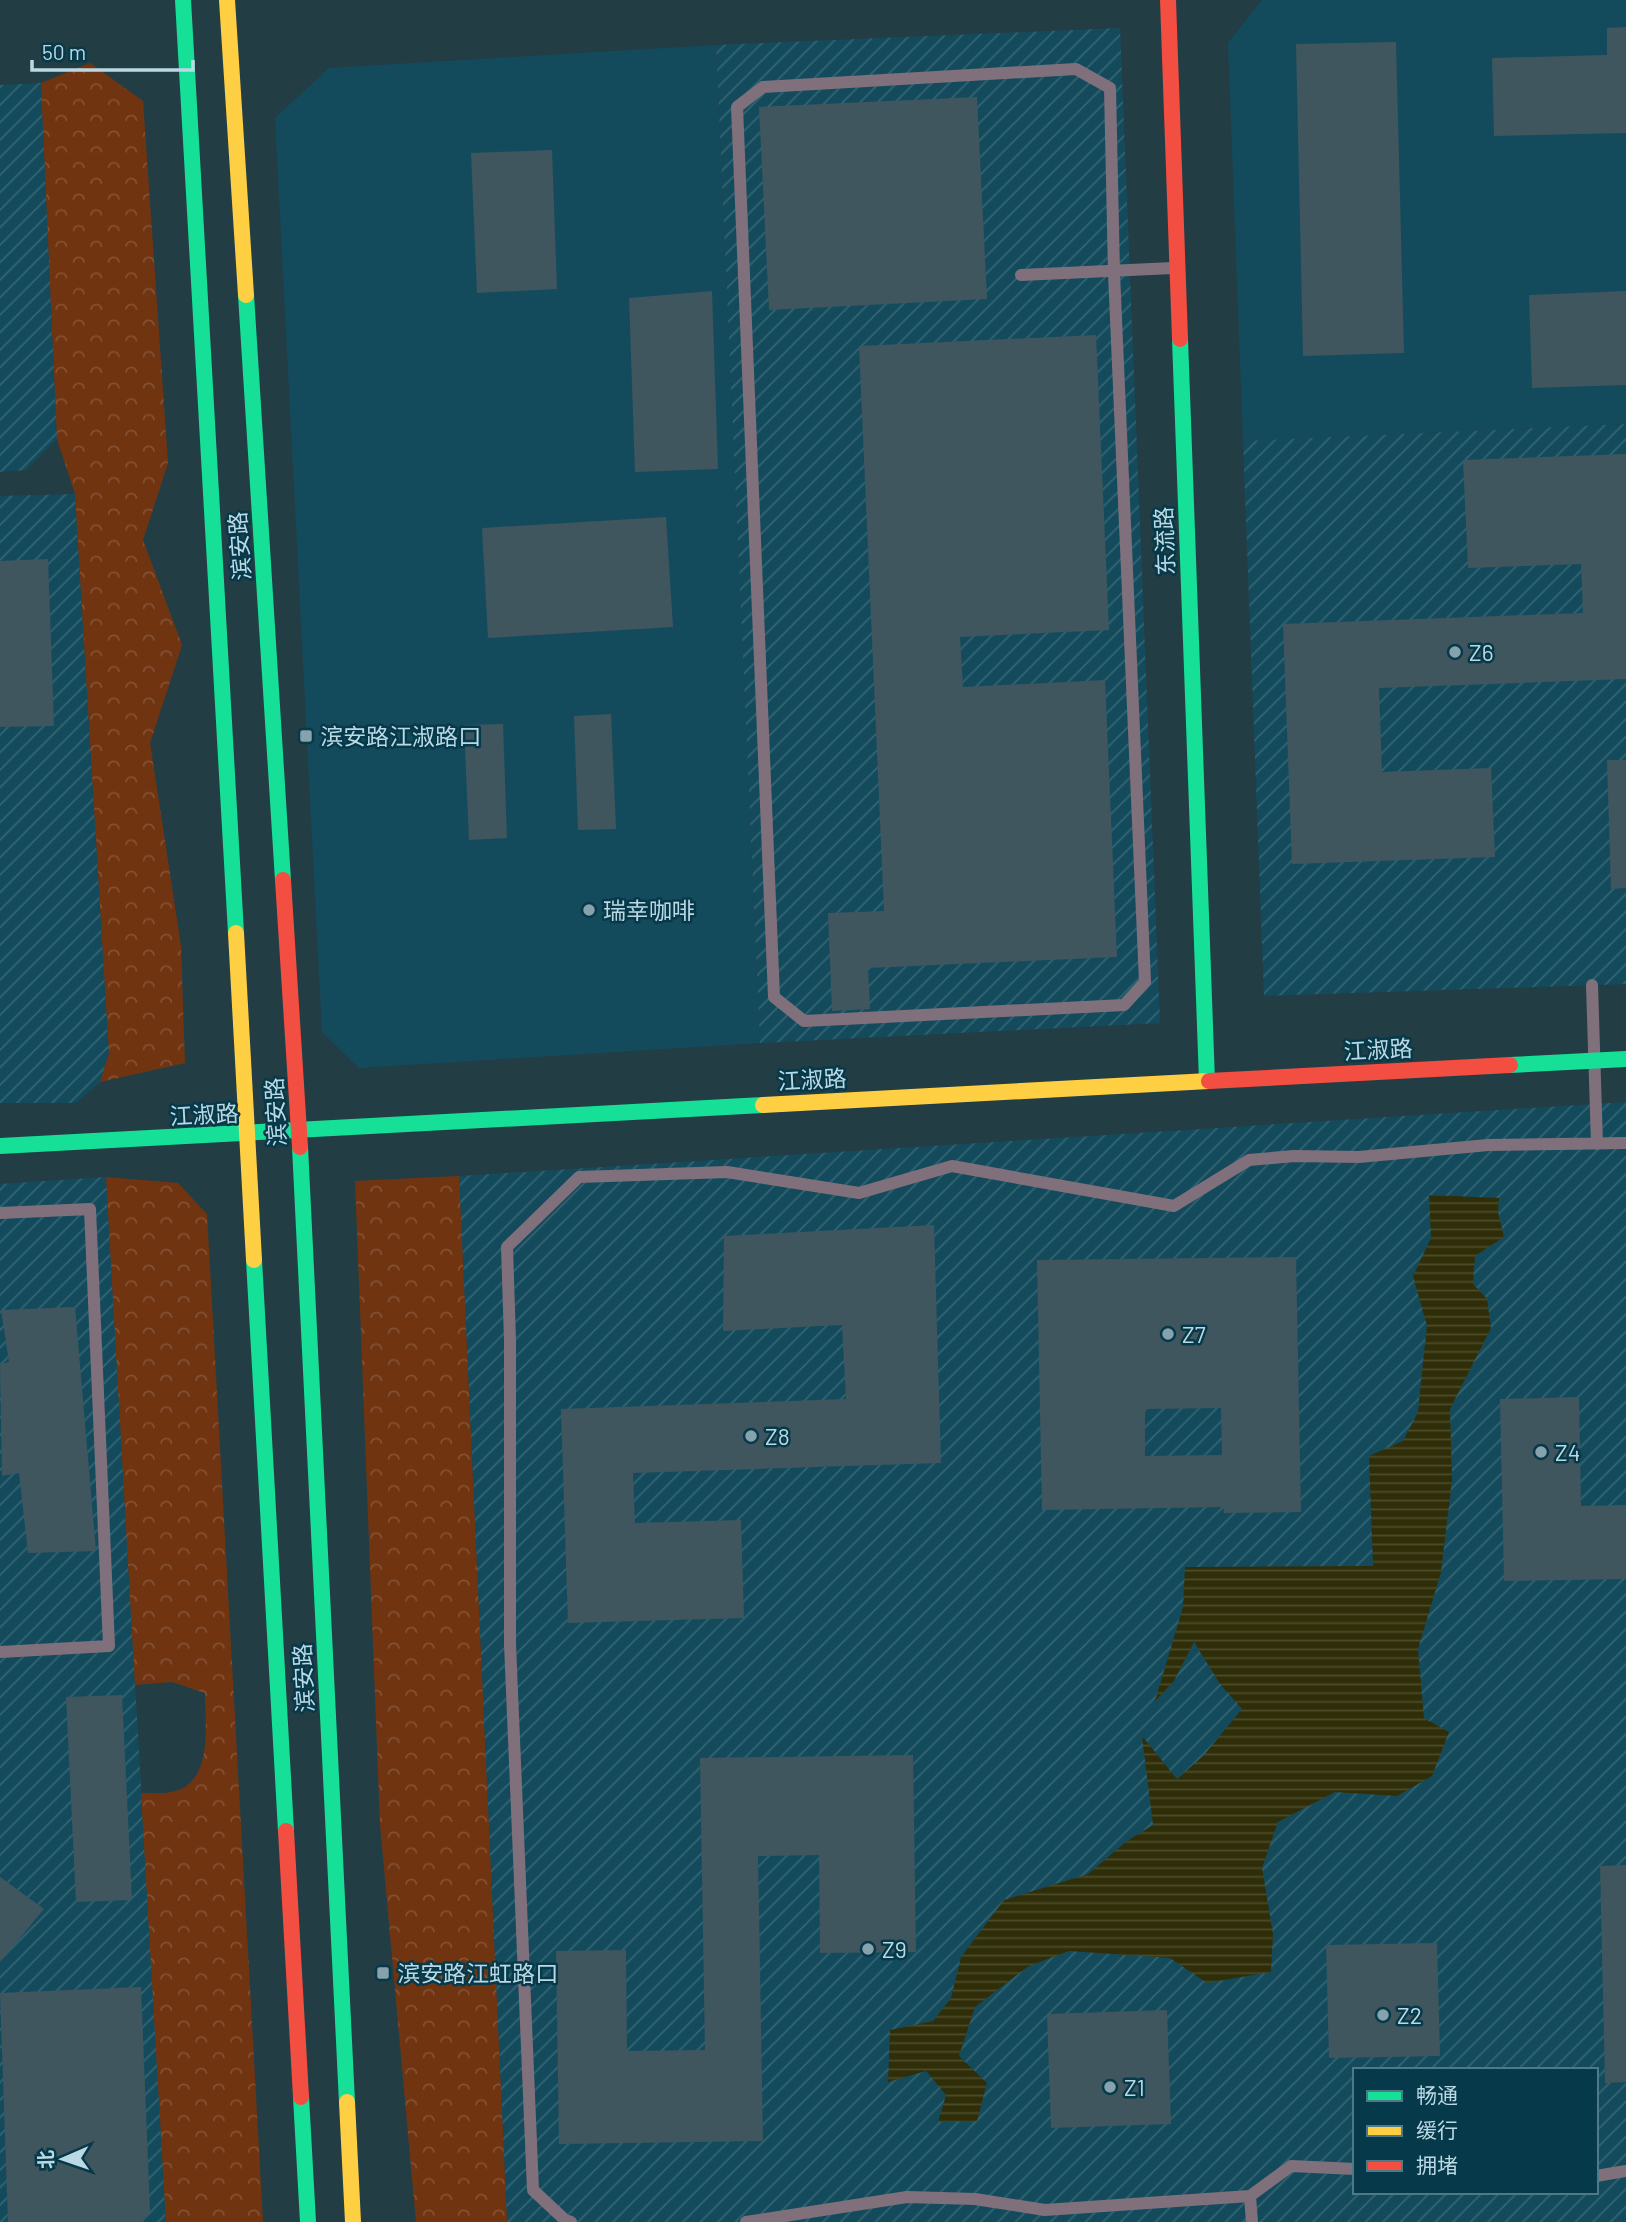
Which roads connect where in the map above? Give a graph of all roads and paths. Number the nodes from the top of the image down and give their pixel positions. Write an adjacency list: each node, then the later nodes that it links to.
1 (183, 0): 12 (main road, 滨安路)
2 (227, 0): 11 (main road, 滨安路)
3 (1168, 0): 4 (main road, 东流路)
4 (1177, 267): 5 (lane); 10 (main road, 东流路)
5 (1114, 273): 5 (lane); 6 (lane)
6 (1021, 275)
7 (1592, 985): 9 (lane)
8 (1626, 1059): 9 (main road, 江淑路)
9 (1595, 1061): 10 (main road, 江淑路); 14 (lane)
10 (1207, 1081): 11 (main road, 江淑路)
11 (299, 1128): 12 (main road, 江淑路); 23 (main road, 滨安路)
12 (249, 1135): 15 (main road, 江淑路); 22 (main road, 滨安路)
13 (1626, 1143): 14 (lane)
14 (1597, 1144): 24 (lane)
15 (0, 1146)
16 (0, 1213): 17 (lane)
17 (0, 1652)
18 (1353, 2169): 21 (lane)
19 (1626, 2171): 20 (lane)
20 (1598, 2176)
21 (1250, 2196): 25 (lane); 26 (lane)
22 (308, 2222)
23 (353, 2222)
24 (571, 2222)
25 (746, 2222)
26 (1252, 2222)

